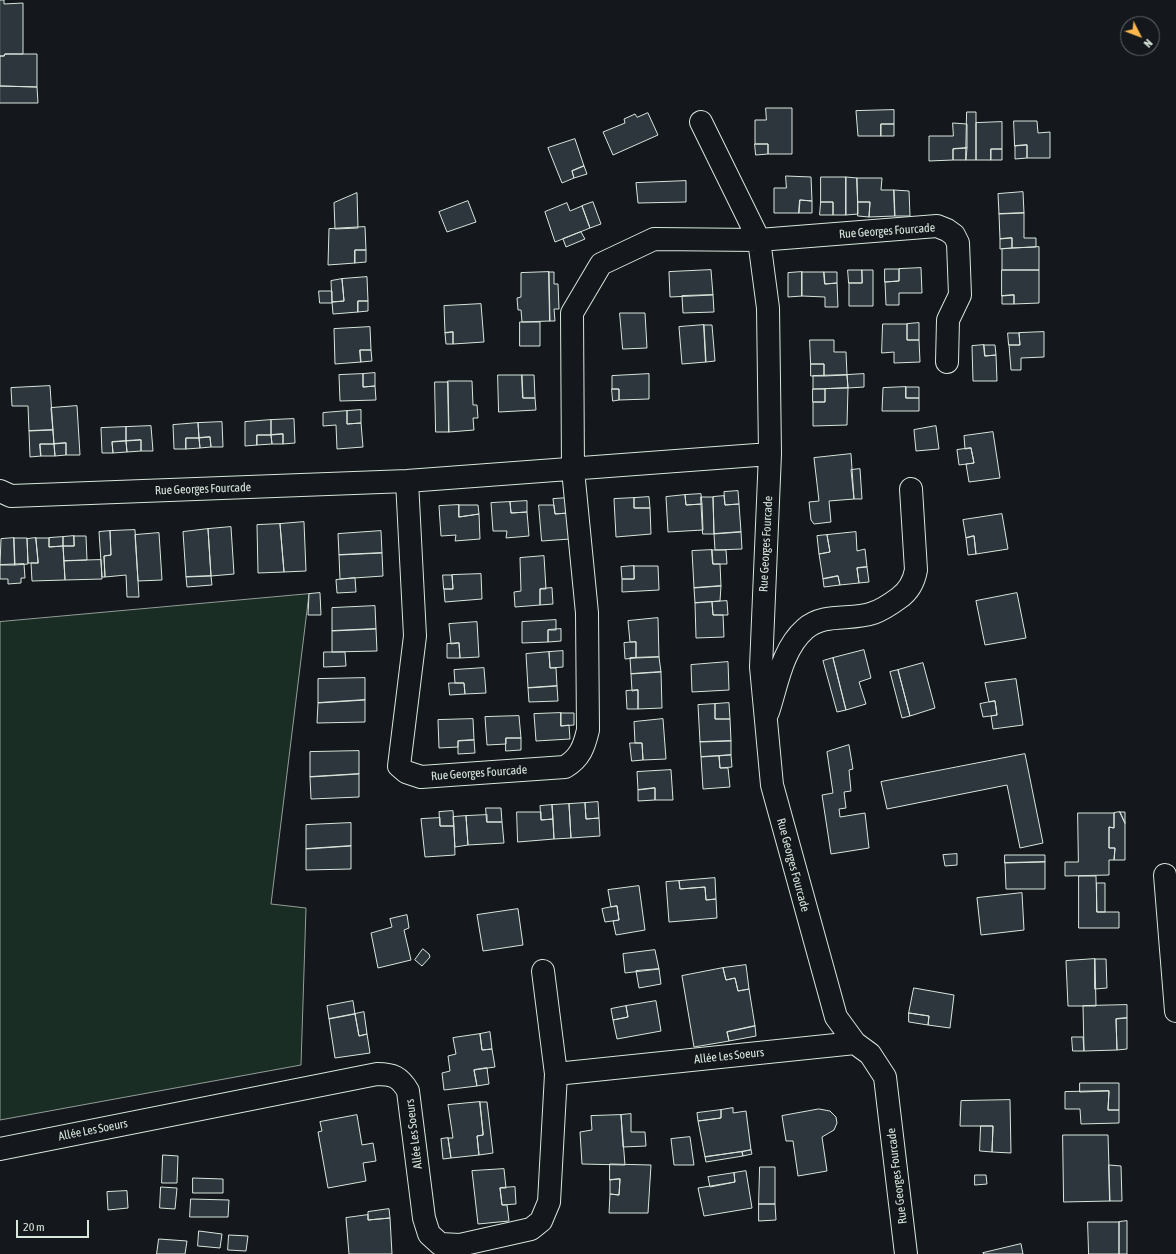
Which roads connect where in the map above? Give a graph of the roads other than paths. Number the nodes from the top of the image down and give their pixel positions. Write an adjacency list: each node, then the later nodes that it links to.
1 (701, 122): 2 (street, Rue Georges Fourcade)
2 (759, 240): 3 (street, Rue Georges Fourcade); 4 (street, Rue Georges Fourcade); 5 (street, Rue Georges Fourcade)
3 (947, 362)
4 (770, 454): 5 (street, Rue Georges Fourcade); 9 (street, Rue Georges Fourcade)
5 (574, 470): 6 (street, Rue Georges Fourcade); 6 (street, Rue Georges Fourcade)
6 (406, 481): 8 (street, Rue Georges Fourcade)
7 (911, 489): 9 (street)
8 (0, 491)
9 (766, 719): 13 (street, Rue Georges Fourcade)
10 (1165, 875): 12 (street)
11 (543, 971): 14 (street, Allée Les Soeurs)
12 (1176, 1011)
13 (855, 1043): 14 (street, Allée Les Soeurs); 16 (street, Rue Georges Fourcade)
14 (556, 1074): 15 (street, Allée Les Soeurs)
15 (0, 1149)
16 (906, 1254)

